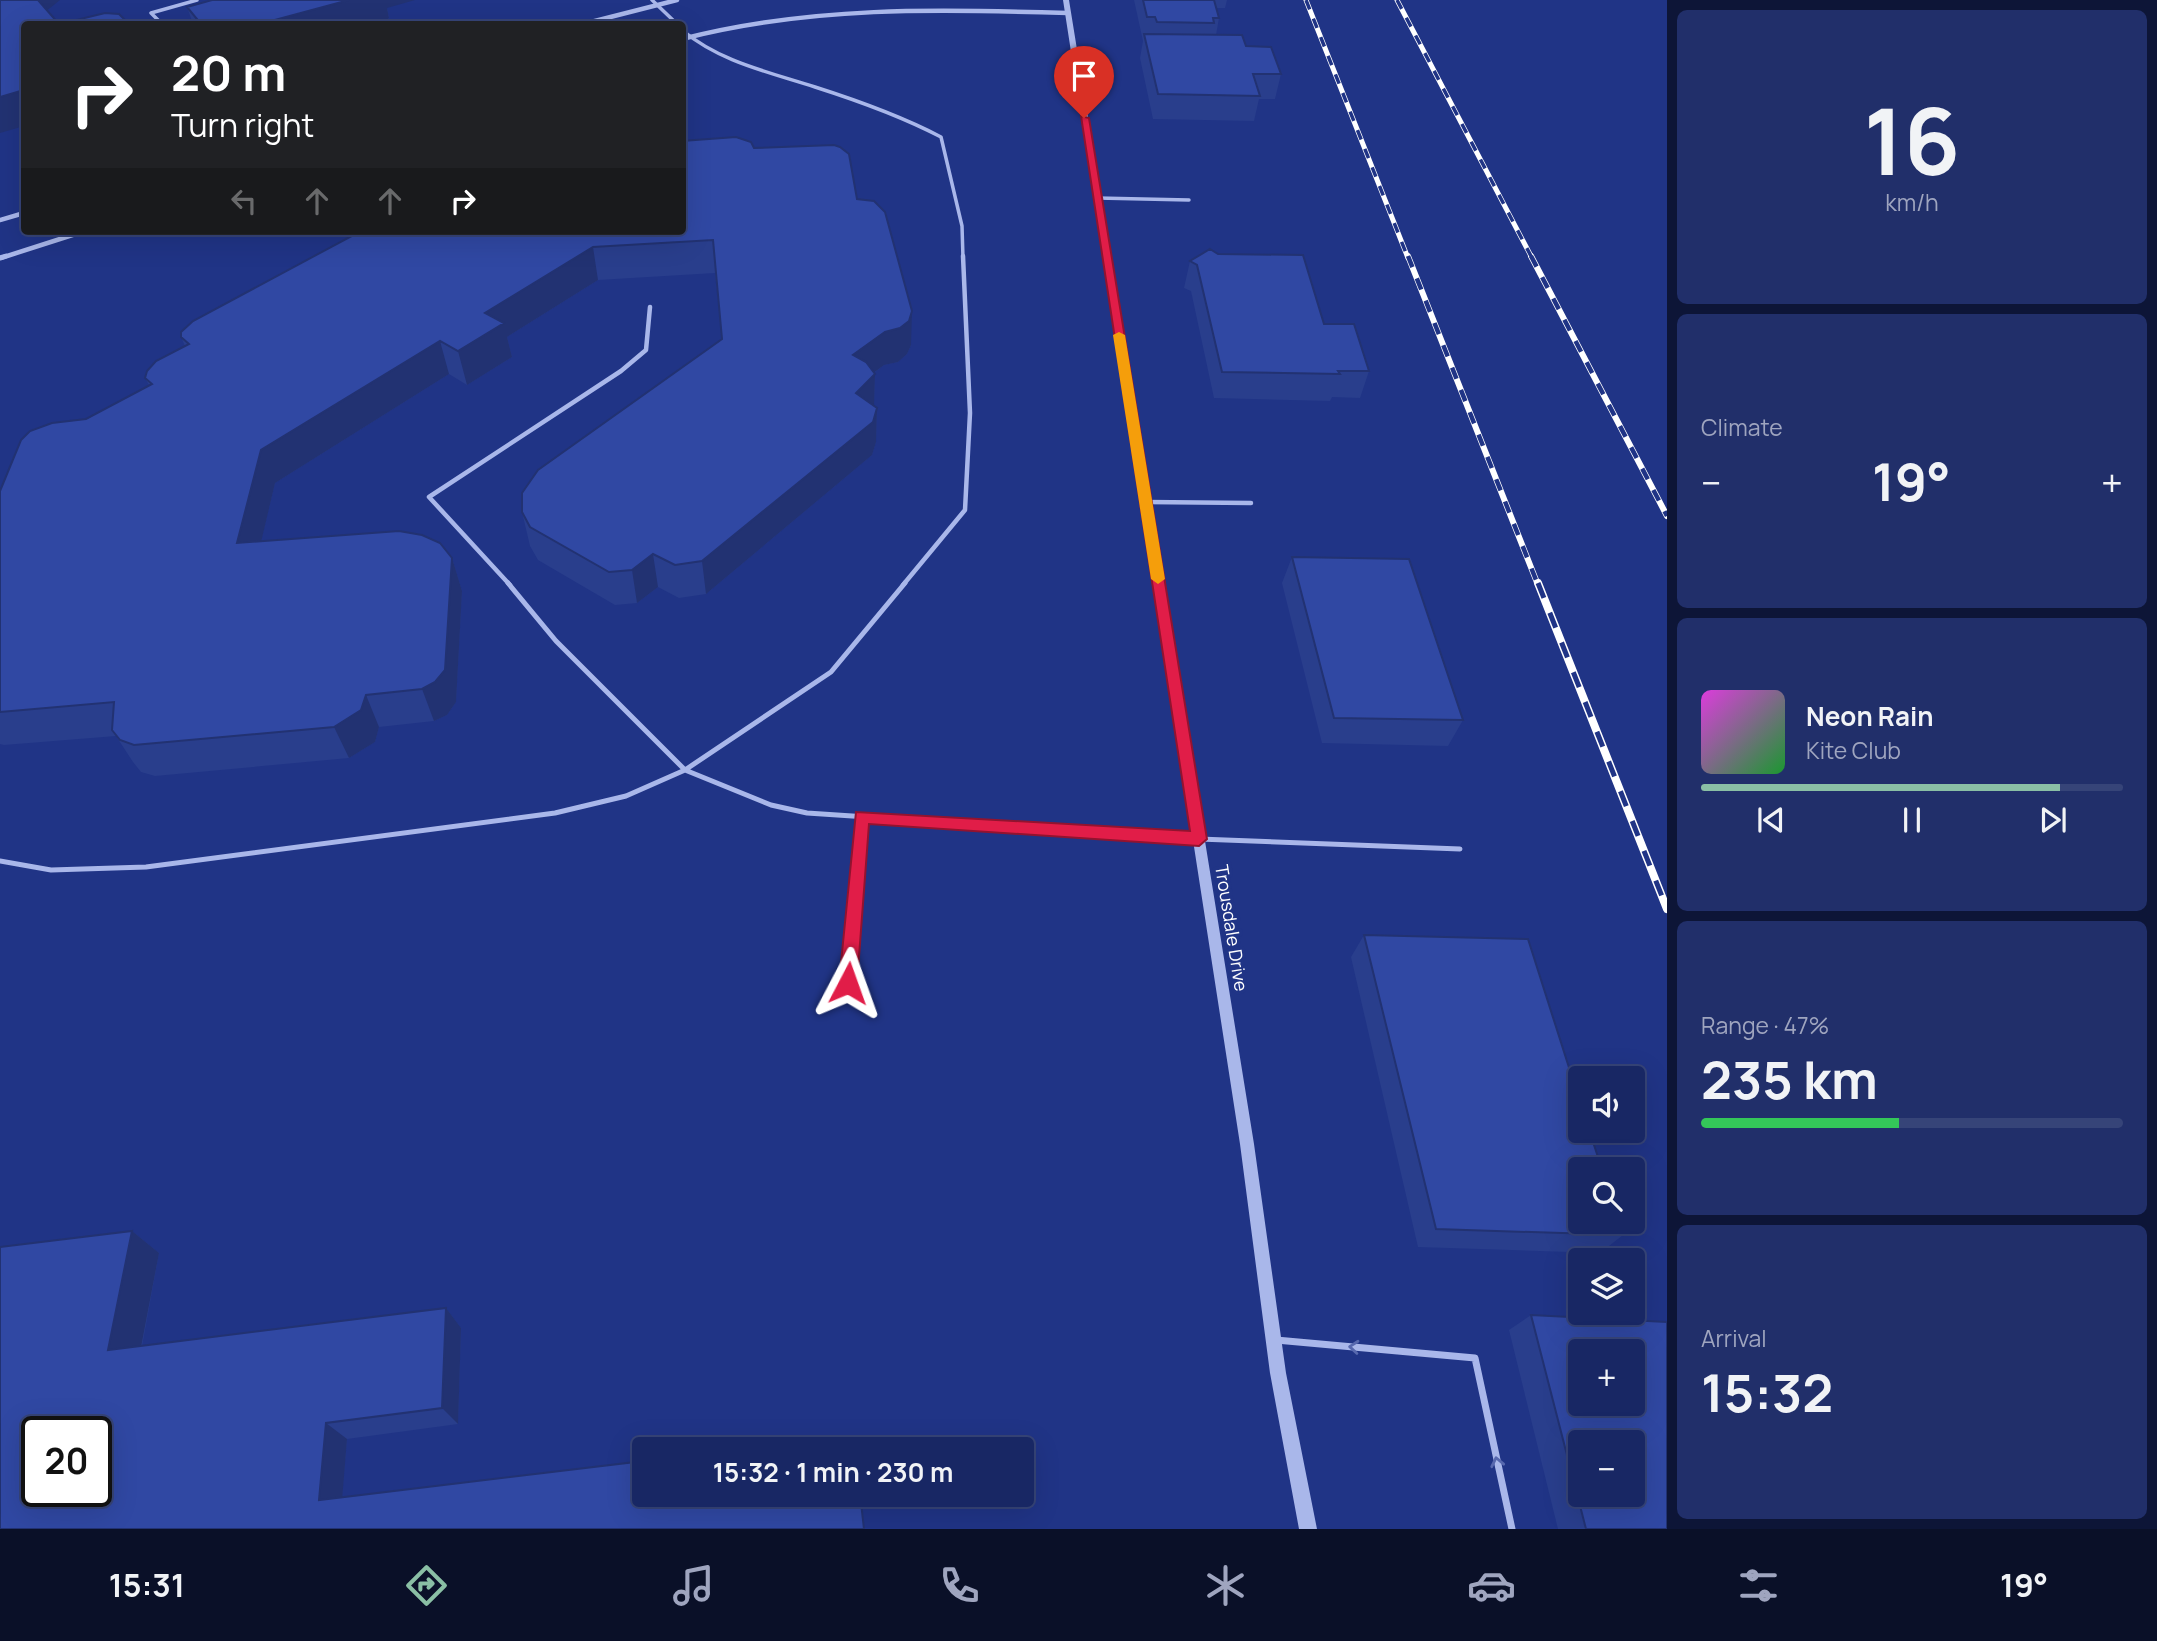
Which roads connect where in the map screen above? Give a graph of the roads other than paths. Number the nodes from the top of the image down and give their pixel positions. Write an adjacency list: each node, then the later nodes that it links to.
1 (197, 0): 6 (lane)
2 (652, 0): 4 (lane)
3 (677, 0): 4 (street)
4 (656, 4): 7 (street); 8 (lane)
5 (1067, 6): 10 (street); 12 (street, Trousdale Drive)
6 (159, 21)
7 (594, 21)
8 (674, 21)
9 (686, 34): 10 (lane)
10 (689, 37): 11 (street); 21 (lane)
11 (686, 38)
12 (1097, 198): 13 (lane); 19 (street, Trousdale Drive)
13 (1189, 200)
14 (21, 214): 15 (street)
15 (0, 220)
16 (72, 235): 17 (street)
17 (0, 258)
18 (650, 307): 21 (lane)
19 (1145, 502): 20 (lane); 23 (street, Trousdale Drive)
20 (1251, 503)
21 (685, 771): 22 (lane); 25 (lane)
22 (861, 816): 23 (lane); 26 (lane)
23 (1199, 839): 24 (lane); 27 (street, Trousdale Drive)
24 (1460, 849)
25 (0, 861)
26 (848, 983)
27 (1273, 1340): 28 (street, Trousdale Drive); 29 (lane, one-way to 27)
28 (1308, 1529)
29 (1511, 1529)

